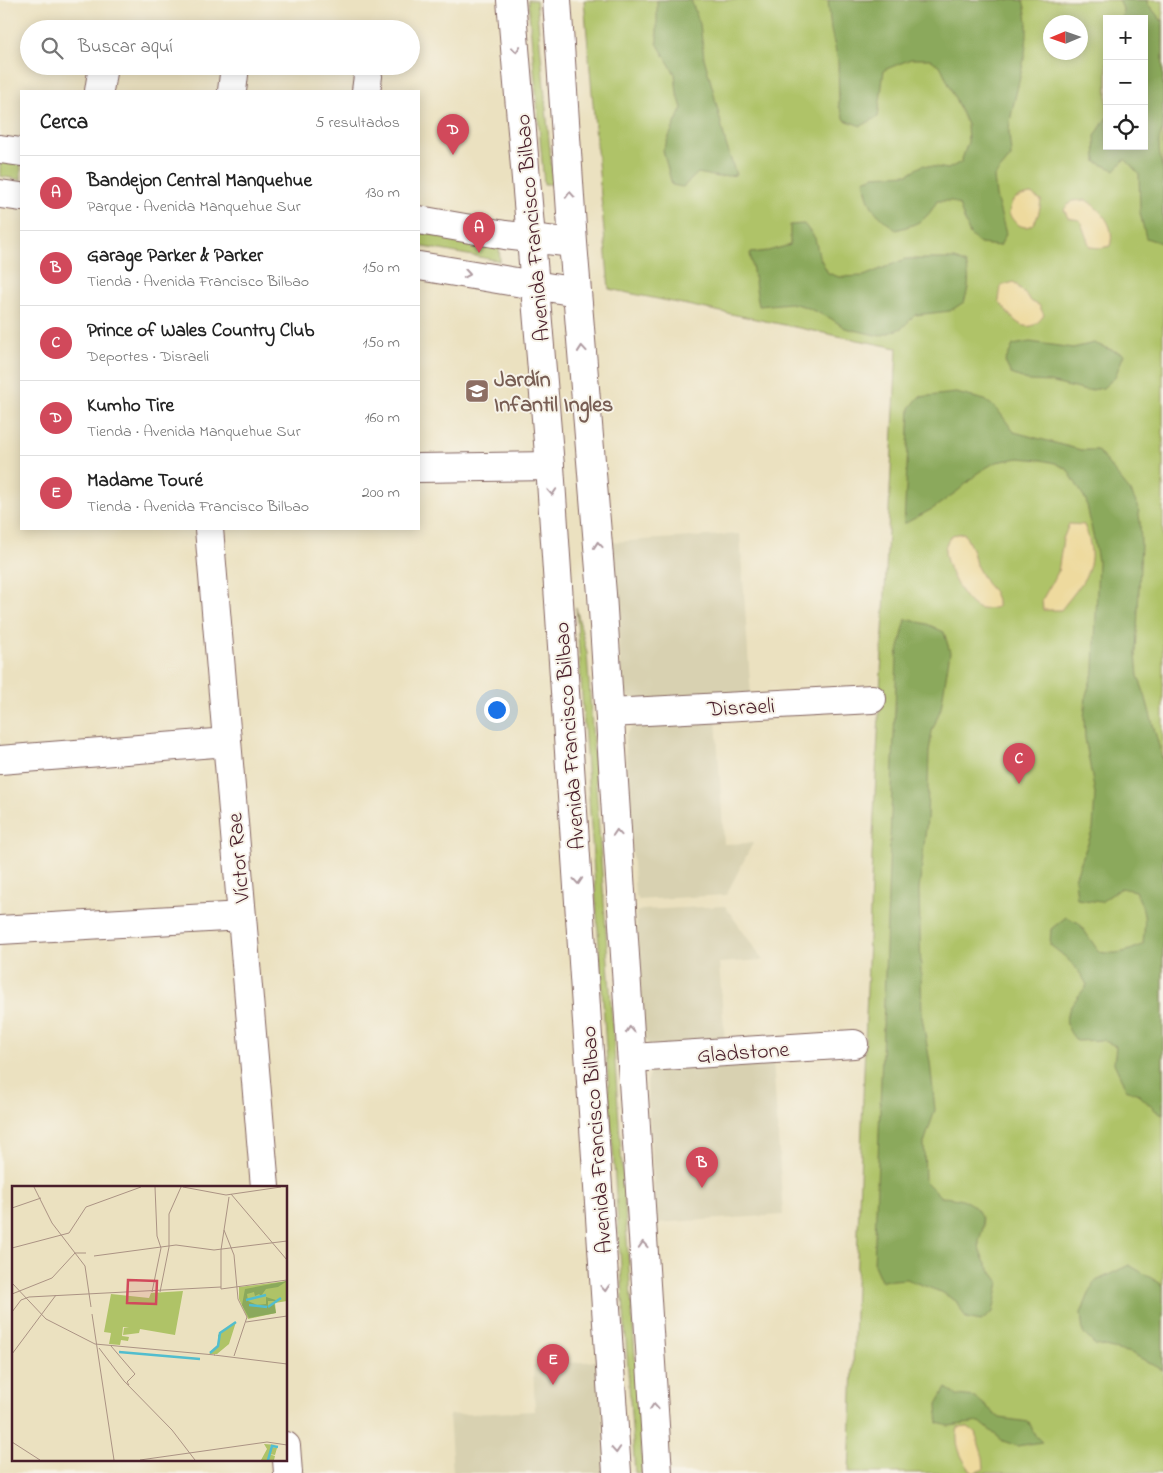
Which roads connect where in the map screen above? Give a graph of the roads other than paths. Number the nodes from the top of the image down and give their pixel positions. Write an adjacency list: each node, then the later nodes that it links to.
1 (511, 0): 12 (main road, Avenida Francisco Bilbao, one-way to 12)
2 (557, 0): 13 (main road, Avenida Francisco Bilbao, one-way to 2)
3 (102, 75): 5 (main road)
4 (234, 75): 6 (main road)
5 (99, 90)
6 (232, 90)
7 (0, 149): 8 (main road)
8 (20, 152)
9 (0, 194): 10 (main road)
10 (20, 197)
11 (420, 220): 12 (main road)
12 (532, 238): 13 (main road); 15 (main road, Avenida Francisco Bilbao)
13 (573, 244): 16 (main road, Avenida Francisco Bilbao)
14 (420, 266): 15 (main road, one-way to 15)
15 (536, 286): 16 (main road); 17 (main road, Avenida Francisco Bilbao)
16 (577, 292): 21 (main road, Avenida Francisco Bilbao, one-way to 16)
17 (550, 466): 18 (main road); 31 (main road, Avenida Francisco Bilbao, one-way to 31)
18 (420, 468)
19 (210, 530): 22 (main road, Víctor Rae)
20 (872, 699): 21 (main road, Disraeli)
21 (610, 713): 27 (main road, Avenida Francisco Bilbao, one-way to 21)
22 (227, 742): 23 (main road); 24 (main road, Víctor Rae)
23 (0, 760)
24 (242, 916): 25 (main road); 28 (main road, Víctor Rae)
25 (0, 930)
26 (854, 1044): 27 (main road, Gladstone)
27 (632, 1058): 32 (main road, Avenida Francisco Bilbao, one-way to 27)
28 (265, 1186)
29 (287, 1460): 30 (main road)
30 (288, 1473)
31 (617, 1473)
32 (658, 1473)

